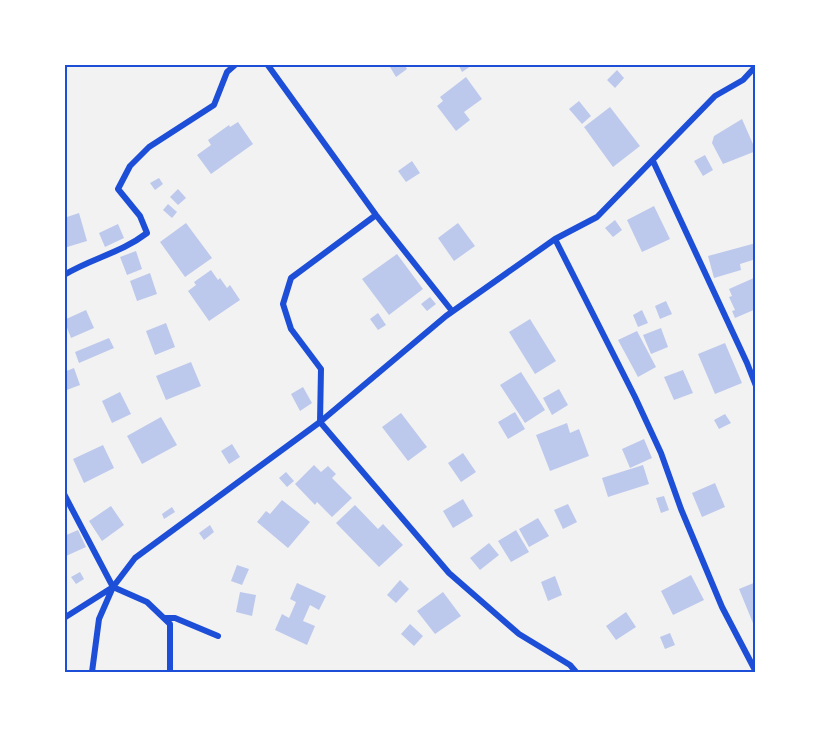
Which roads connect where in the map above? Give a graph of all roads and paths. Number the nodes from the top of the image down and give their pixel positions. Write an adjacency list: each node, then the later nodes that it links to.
1 (236, 64): 7 (street)
2 (267, 64): 5 (street)
3 (756, 66): 4 (street)
4 (653, 161): 6 (street); 9 (street)
5 (376, 214): 8 (street); 10 (street)
6 (555, 239): 8 (street); 19 (street)
7 (64, 275)
8 (452, 311): 10 (street)
9 (756, 386)
10 (320, 422): 12 (street); 18 (street)
11 (64, 495): 12 (street)
12 (113, 587): 13 (street); 14 (street); 16 (street)
13 (64, 618)
14 (164, 618): 15 (street); 17 (street)
15 (218, 636)
16 (92, 672)
17 (170, 672)
18 (576, 672)
19 (756, 672)

